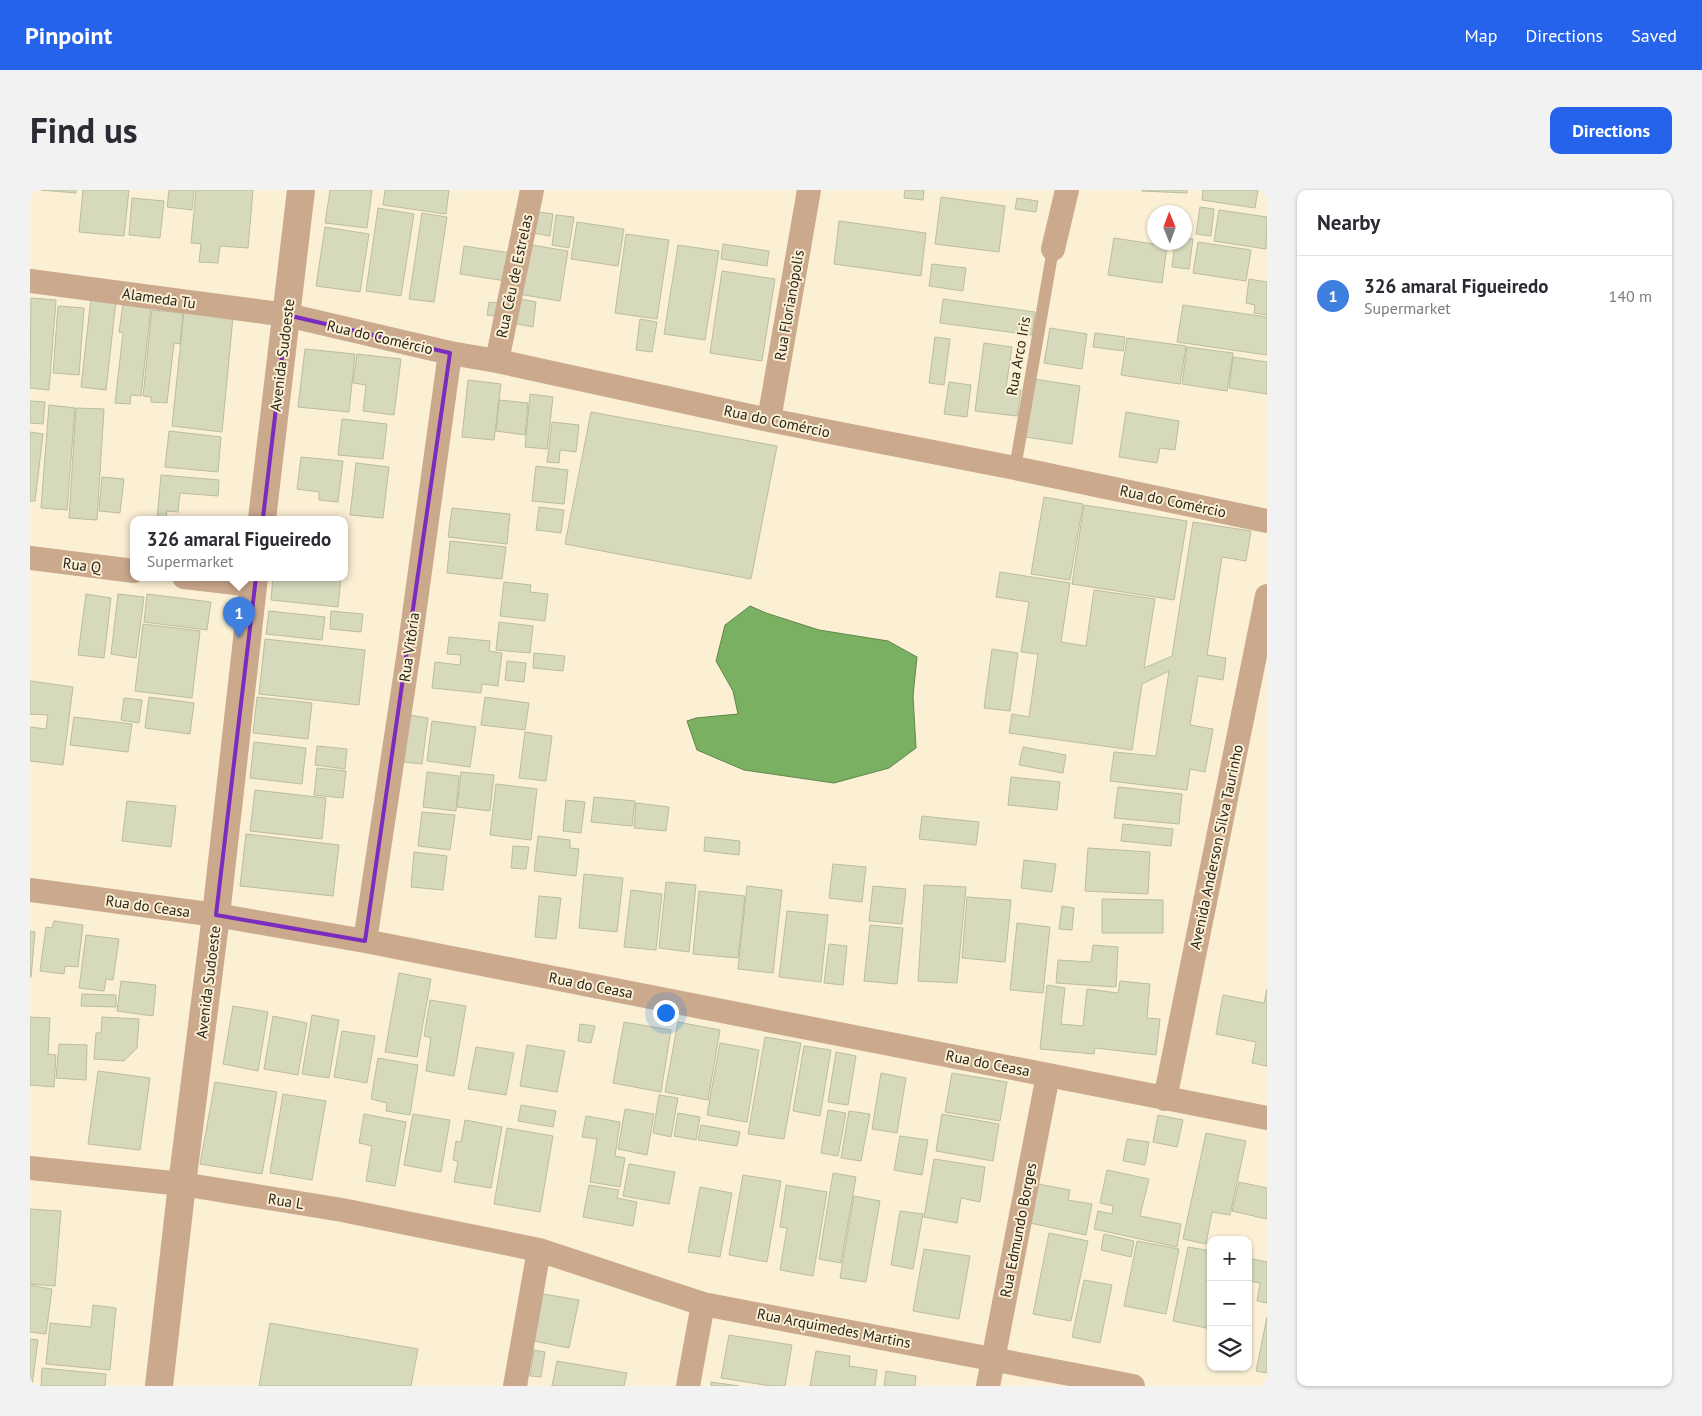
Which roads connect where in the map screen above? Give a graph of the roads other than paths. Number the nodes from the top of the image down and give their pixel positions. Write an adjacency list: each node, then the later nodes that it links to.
1 (302, 190): 7 (street, Avenida Sudoeste)
2 (532, 190): 9 (street, Rua Céu de Estrelas)
3 (809, 190): 10 (street, Rua Florianópolis)
4 (1067, 190): 5 (street)
5 (1053, 249): 11 (lane, Rua Arco Iris)
6 (30, 281): 7 (street, Alameda Tu)
7 (287, 315): 8 (street, Rua do Comércio); 12 (street, Avenida Sudoeste)
8 (450, 353): 9 (street, Rua do Comércio); 20 (street, Rua Vitôria)
9 (497, 361): 10 (street, Rua do Comércio)
10 (769, 420): 11 (street, Rua do Comércio)
11 (1015, 468): 13 (street, Rua do Comércio)
12 (262, 516)
13 (1267, 521)
14 (30, 558): 15 (street, Rua Q)
15 (130, 570)
16 (254, 581): 19 (street, Avenida Sudoeste)
17 (1267, 596): 22 (street, Avenida Anderson Silva Taurinho)
18 (30, 890): 19 (street, Rua do Ceasa)
19 (216, 915): 20 (street, Rua do Ceasa); 25 (street, Avenida Sudoeste)
20 (365, 941): 21 (street, Rua do Ceasa)
21 (1048, 1074): 22 (street, Rua do Ceasa); 28 (street, Rua Edmundo Borges)
22 (1164, 1099): 23 (street, Rua do Ceasa)
23 (1267, 1118)
24 (30, 1168): 25 (street, Rua L)
25 (182, 1184): 26 (street, Rua L); 29 (street, Avenida Sudoeste)
26 (539, 1250): 27 (street, Rua Arquimedes Martins); 30 (street)
27 (703, 1304): 28 (street, Rua Arquimedes Martins); 31 (street)
28 (993, 1359): 32 (street, Rua Edmundo Borges); 33 (street, Rua Arquimedes Martins)
29 (159, 1386)
30 (515, 1386)
31 (688, 1386)
32 (988, 1386)
33 (1134, 1386)

